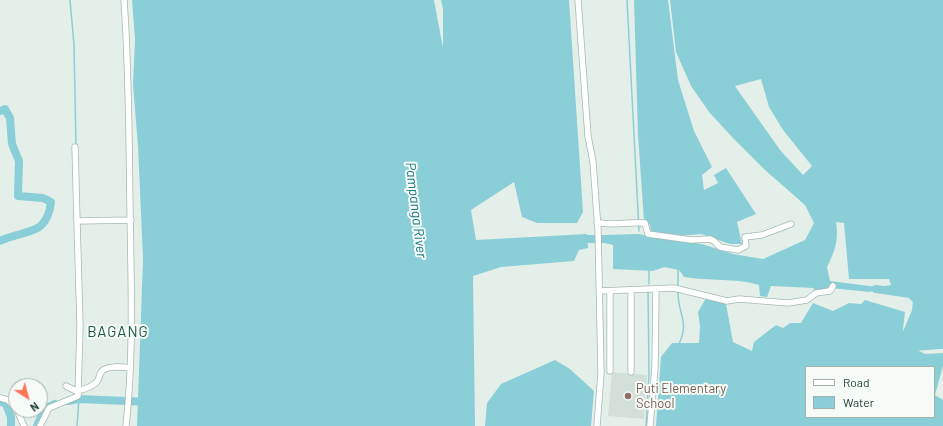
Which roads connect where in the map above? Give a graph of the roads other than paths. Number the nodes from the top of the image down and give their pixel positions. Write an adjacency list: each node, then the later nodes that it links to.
1 (124, 0): 5 (street)
2 (578, 0): 6 (street)
3 (75, 147): 4 (street)
4 (79, 220): 5 (street); 17 (street)
5 (130, 220): 13 (street)
6 (598, 222): 7 (street); 11 (street)
7 (791, 224)
8 (833, 287): 9 (street)
9 (656, 289): 10 (street); 21 (street)
10 (631, 290): 12 (street); 15 (street)
11 (600, 291): 12 (street); 20 (street)
12 (610, 292): 14 (street)
13 (130, 368): 17 (street); 19 (street)
14 (610, 371)
15 (631, 372)
16 (66, 386): 17 (street)
17 (80, 391): 18 (street)
18 (40, 426)
19 (126, 426)
20 (597, 426)
21 (650, 426)

